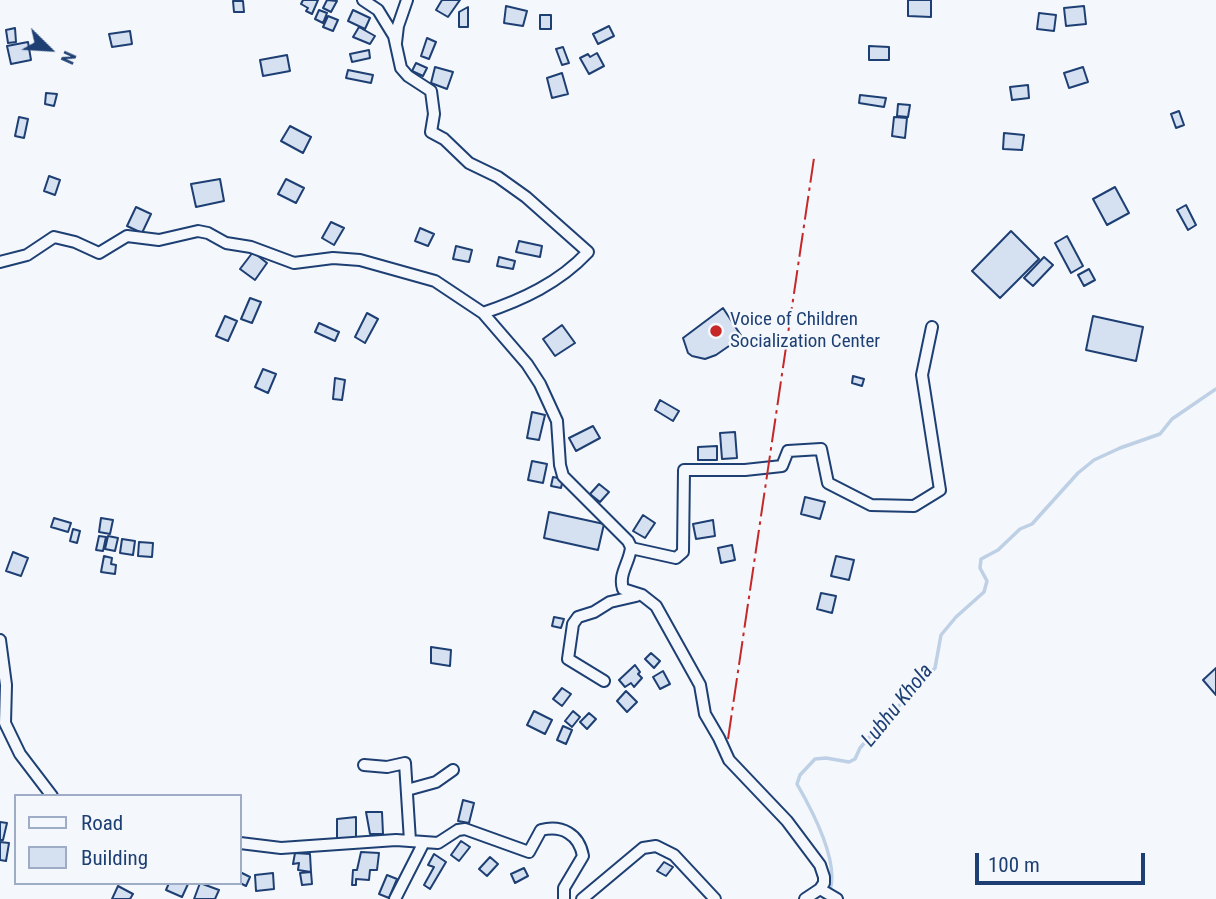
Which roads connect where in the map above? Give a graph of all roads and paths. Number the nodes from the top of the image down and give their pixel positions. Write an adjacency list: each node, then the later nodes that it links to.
1 (363, 0): 3 (street)
2 (407, 0): 3 (street)
3 (396, 45): 5 (street)
4 (0, 262): 5 (street)
5 (483, 313): 7 (street)
6 (932, 327): 7 (street)
7 (631, 548): 8 (street)
8 (642, 594): 10 (street); 18 (street)
9 (0, 640): 14 (street)
10 (604, 681)
11 (364, 765): 13 (street)
12 (453, 770): 13 (street)
13 (407, 789): 15 (street)
14 (50, 794)
15 (410, 841): 16 (street); 17 (street)
16 (242, 843)
17 (423, 844): 19 (street); 20 (street)
18 (830, 894): 23 (street)
19 (394, 899)
20 (564, 899)
21 (582, 899): 22 (street)
22 (715, 899)
23 (805, 899)

